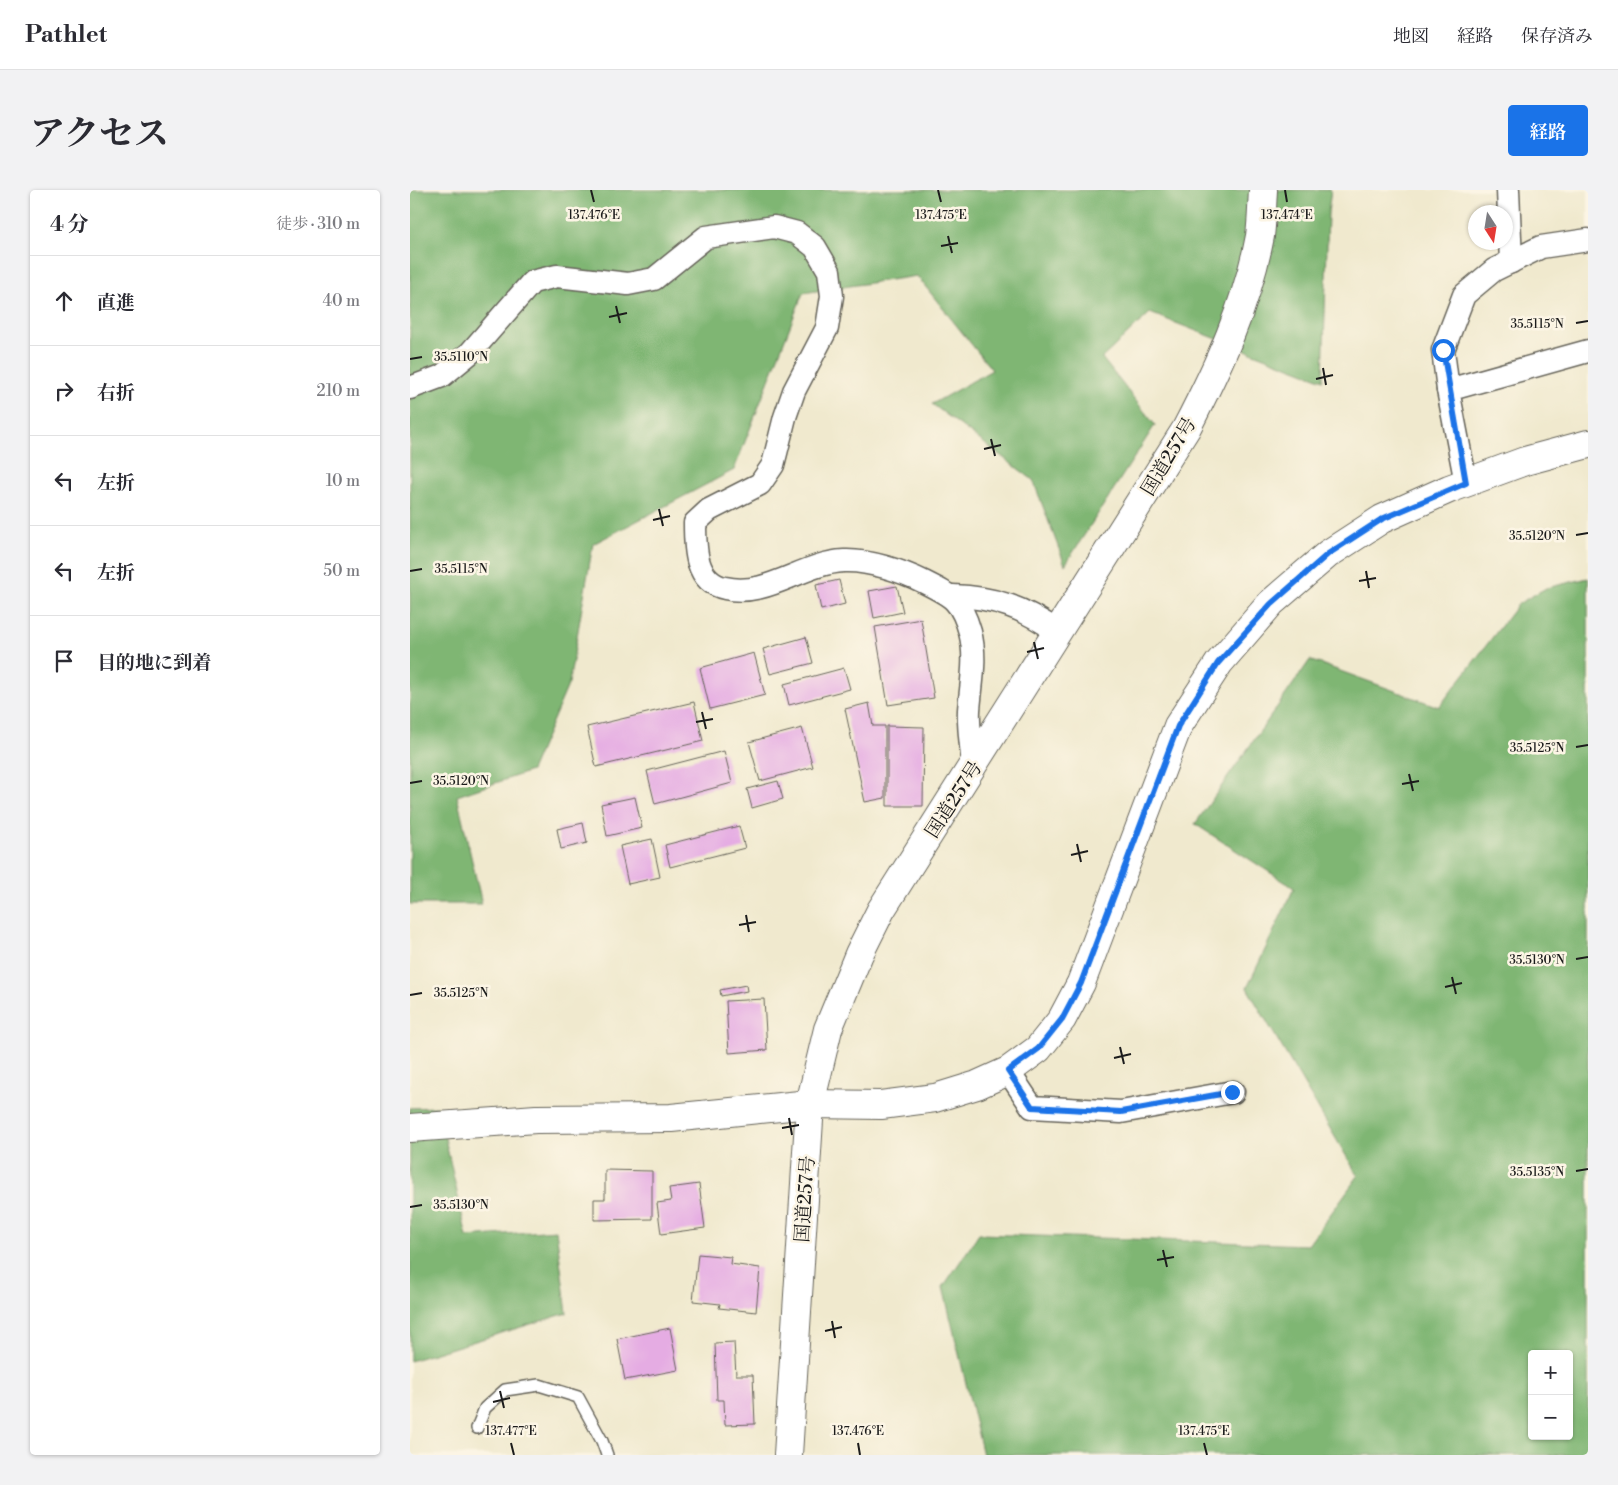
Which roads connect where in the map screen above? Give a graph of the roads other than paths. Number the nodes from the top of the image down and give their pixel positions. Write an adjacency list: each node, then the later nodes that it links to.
1 (1263, 190): 11 (main road, 国道257号)
2 (1508, 190): 4 (street)
3 (1588, 240): 4 (street)
4 (1511, 262): 7 (street)
5 (1588, 351): 7 (street)
6 (410, 388): 10 (street)
7 (1448, 390): 9 (street)
8 (1588, 444): 9 (main road)
9 (1466, 483): 13 (main road)
10 (953, 596): 11 (street); 12 (street)
11 (1058, 632): 12 (main road, 国道257号)
12 (973, 767): 15 (main road, 国道257号)
13 (1008, 1071): 14 (street); 15 (main road)
14 (1232, 1092)
15 (810, 1104): 16 (main road); 19 (main road, 国道257号)
16 (410, 1128)
17 (477, 1428): 18 (lane)
18 (607, 1455)
19 (788, 1455)

